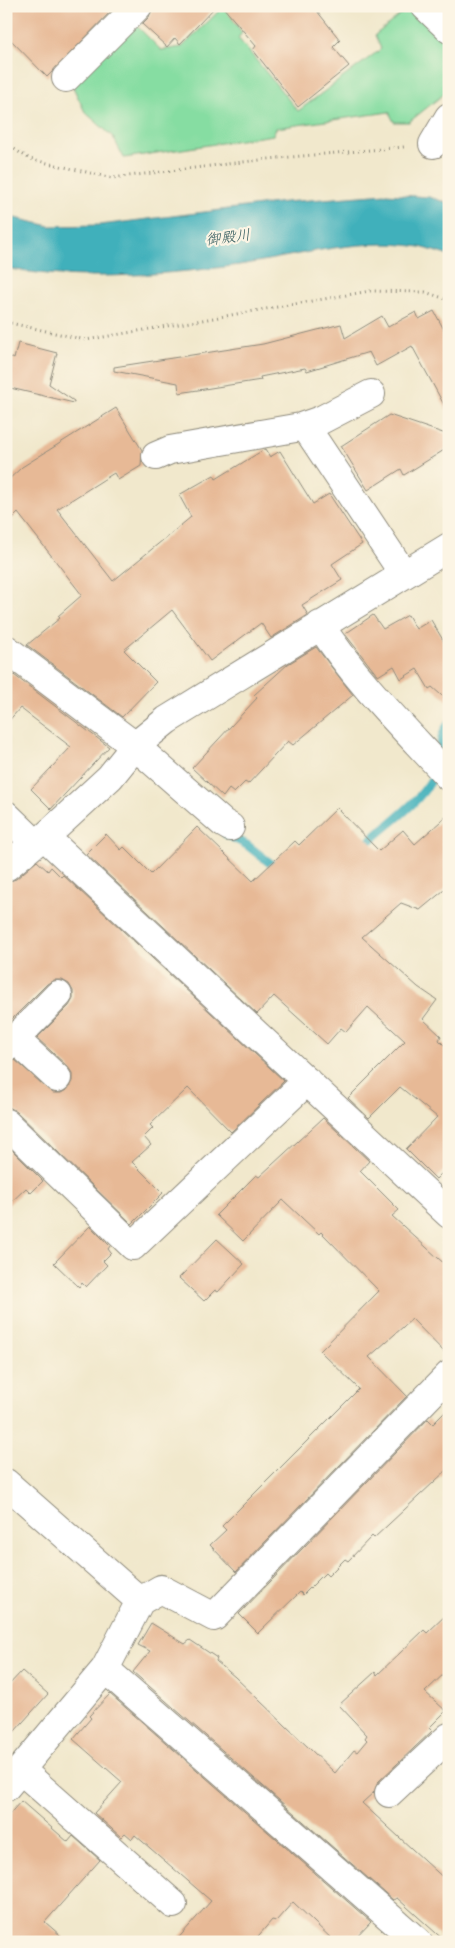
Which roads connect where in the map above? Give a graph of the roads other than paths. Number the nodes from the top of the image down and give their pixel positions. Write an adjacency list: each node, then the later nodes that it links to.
1 (138, 6): 4 (street)
2 (425, 6): 3 (street)
3 (449, 29)
4 (66, 78)
5 (449, 117): 6 (street)
6 (433, 144)
7 (371, 394): 8 (street)
8 (305, 426): 9 (street); 11 (street)
9 (156, 456)
10 (449, 547): 11 (street)
11 (403, 573): 12 (street)
12 (320, 625): 14 (street); 15 (street)
13 (6, 649): 14 (street)
14 (135, 746): 17 (street); 18 (street)
15 (441, 769)
16 (6, 815): 18 (street)
17 (230, 826)
18 (40, 840): 19 (street); 23 (street)
19 (6, 867)
20 (58, 995): 21 (street)
21 (11, 1043): 22 (street)
22 (57, 1078)
23 (307, 1081): 24 (street); 25 (street)
24 (6, 1123)
25 (449, 1214)
26 (449, 1375): 28 (street)
27 (6, 1483): 28 (street)
28 (140, 1601): 29 (street)
29 (106, 1668): 31 (street); 34 (street)
30 (449, 1737): 32 (street)
31 (14, 1778): 33 (street)
32 (389, 1792)
33 (173, 1904)
34 (418, 1942)

